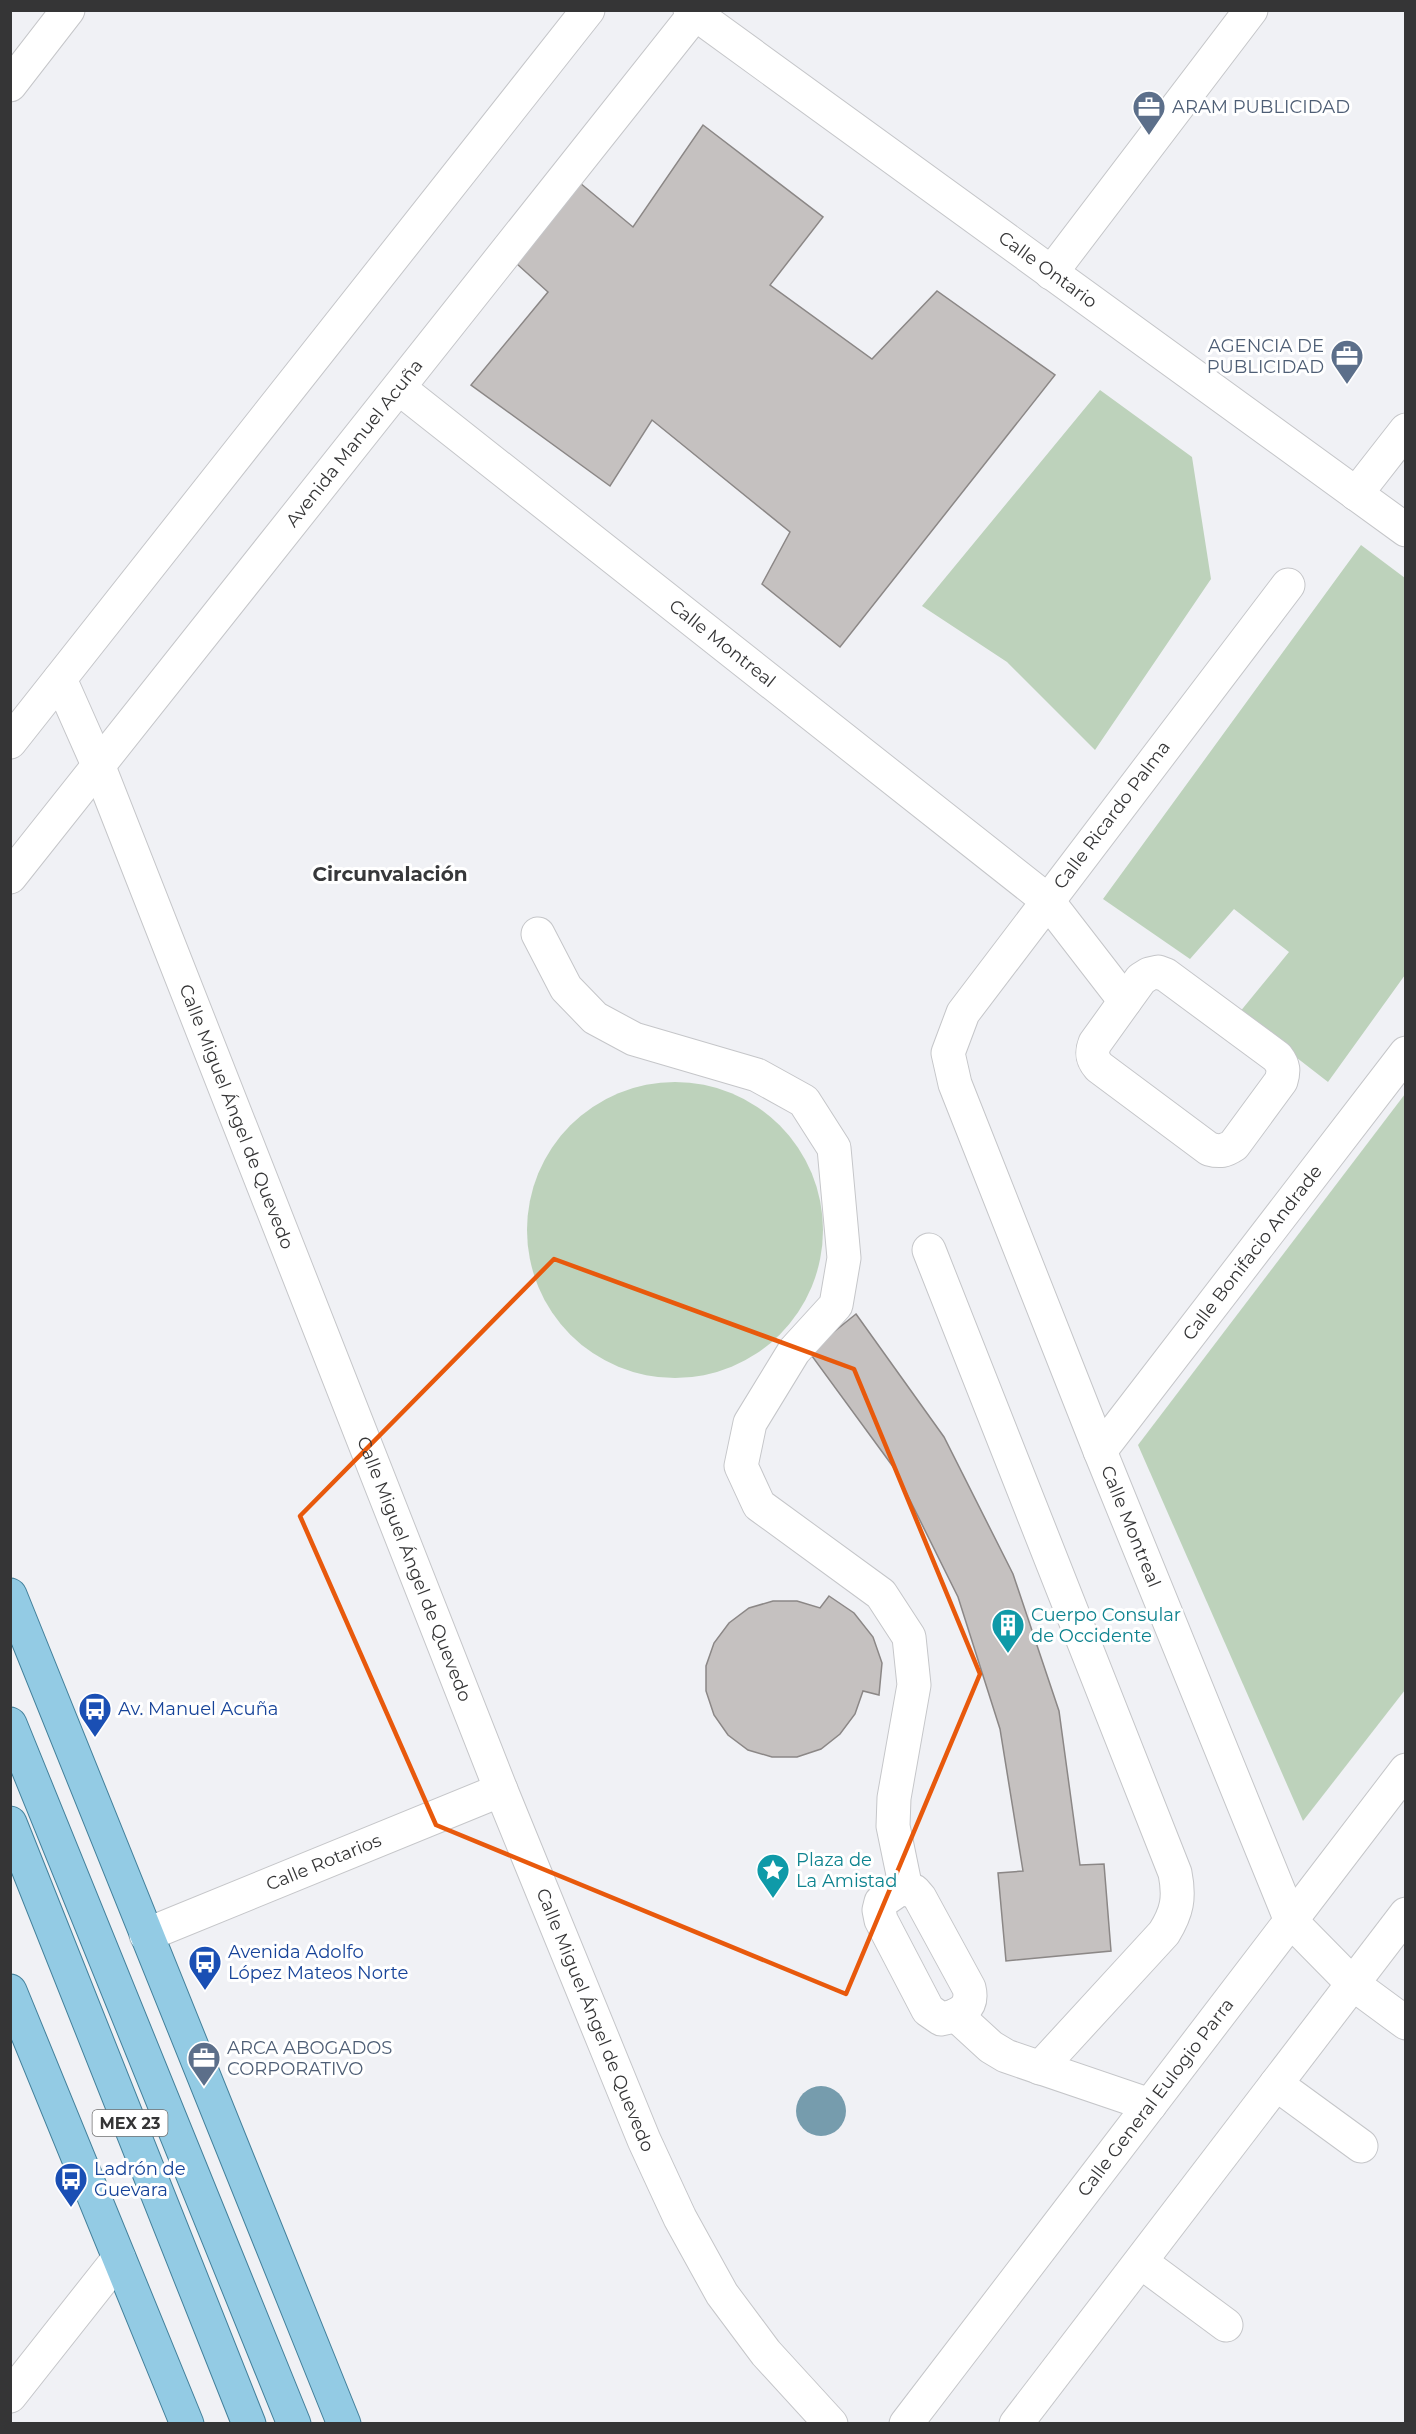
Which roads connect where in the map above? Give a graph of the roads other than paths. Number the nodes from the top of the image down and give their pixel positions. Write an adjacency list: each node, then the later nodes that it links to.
1 (68, 10): 5 (street)
2 (588, 10): 12 (street)
3 (1251, 10): 6 (street)
4 (694, 12): 6 (street, Calle Ontario); 7 (street, Avenida Manuel Acuña)
5 (10, 85)
6 (1051, 273): 9 (street, Calle Ontario)
7 (399, 388): 14 (street, Avenida Manuel Acuña); 16 (street, Calle Montreal)
8 (1406, 430): 9 (street)
9 (1356, 494): 10 (street, Calle Ontario)
10 (1406, 530)
11 (1288, 585): 16 (street, Calle Ricardo Palma)
12 (60, 679): 13 (street); 14 (street, Calle Miguel Ángel de Quevedo)
13 (10, 742)
14 (99, 767): 15 (street, Avenida Manuel Acuña); 28 (street, Calle Miguel Ángel de Quevedo)
15 (10, 877)
16 (1047, 900): 18 (street, Calle Montreal); 19 (street, Calle Ricardo Palma)
17 (538, 934): 30 (street)
18 (1125, 1001): 18 (street)
19 (948, 1053): 22 (street, Calle Montreal)
20 (1406, 1053): 22 (street, Calle Bonifacio Andrade)
21 (929, 1250): 38 (street)
22 (1100, 1451): 31 (street, Calle Montreal)
23 (10, 1595): 25 (main road)
24 (10, 1640): 25 (main road)
25 (38, 1662): 33 (main road)
26 (10, 1724): 45 (main road, MEX 23)
27 (1406, 1770): 31 (street, Calle General Eulogio Parra)
28 (501, 1790): 33 (street, Calle Rotarios); 52 (street, Calle Miguel Ángel de Quevedo)
29 (10, 1823): 48 (main road, MEX 23)
30 (906, 1889): 36 (street); 36 (street)
31 (1291, 1921): 34 (street, Calle Montreal); 40 (street, Calle General Eulogio Parra)
32 (1403, 1922): 34 (street)
33 (146, 1935): 51 (main road)
34 (1353, 1984): 37 (street, Calle Montreal); 39 (street)
35 (10, 1991): 42 (main road)
36 (956, 2015): 38 (street)
37 (1406, 2023)
38 (1040, 2068): 40 (street)
39 (1276, 2084): 41 (street); 43 (street)
40 (1150, 2105): 53 (street, Calle General Eulogio Parra)
41 (1360, 2146)
42 (119, 2258): 46 (street); 47 (main road)
43 (1140, 2262): 44 (street); 54 (street)
44 (1226, 2325)
45 (276, 2378): 49 (main road, MEX 23); 50 (main road)
46 (15, 2382)
47 (187, 2424)
48 (249, 2424)
49 (294, 2424)
50 (307, 2424)
51 (344, 2424)
52 (831, 2424)
53 (906, 2424)
54 (1016, 2424)

